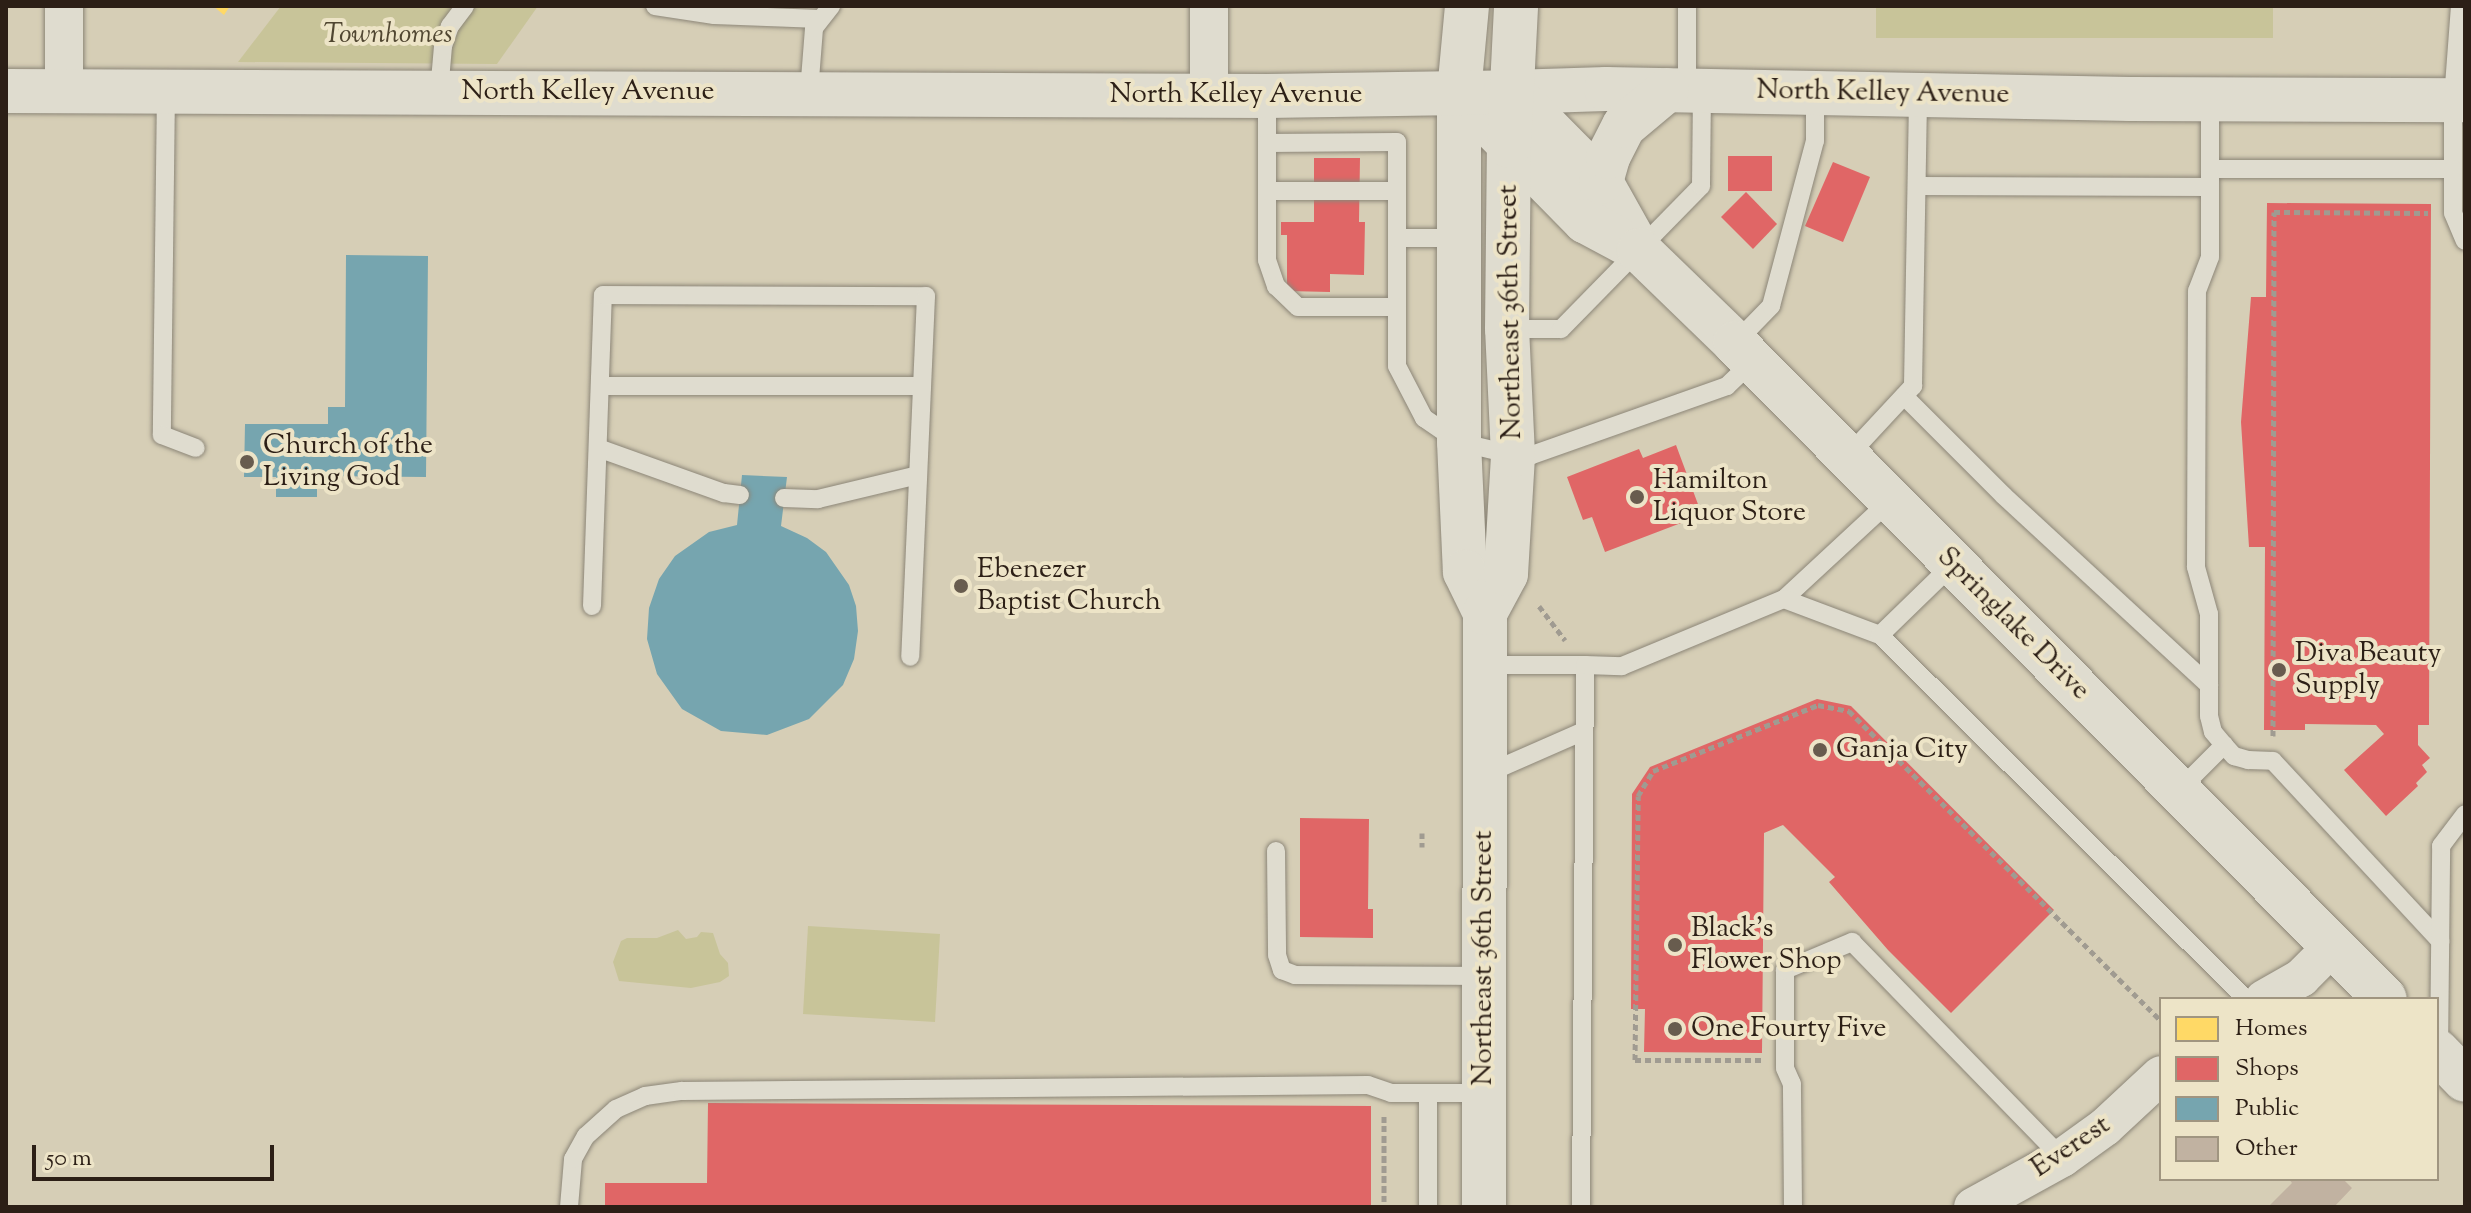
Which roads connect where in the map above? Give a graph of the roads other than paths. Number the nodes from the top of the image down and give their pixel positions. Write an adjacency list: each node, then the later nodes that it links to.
1 (64, 6): 12 (street)
2 (465, 6): 15 (lane)
3 (655, 6): 9 (lane)
4 (1209, 6): 20 (street)
5 (1467, 6): 18 (main road, Northeast 36th Street)
6 (1516, 6): 17 (main road, Northeast 36th Street)
7 (1687, 6): 10 (lane)
8 (2460, 6): 23 (lane)
9 (826, 12): 16 (lane)
10 (1685, 90): 14 (main road, North Kelley Avenue); 17 (main road, North Kelley Avenue); 28 (main road); 35 (lane)
11 (6, 91): 12 (main road, North Kelley Avenue)
12 (64, 91): 13 (main road, North Kelley Avenue)
13 (166, 91): 15 (main road, North Kelley Avenue); 43 (lane)
14 (1815, 91): 19 (main road, North Kelley Avenue); 38 (lane)
15 (439, 92): 16 (main road, North Kelley Avenue)
16 (809, 92): 20 (main road, North Kelley Avenue)
17 (1512, 92): 18 (main road, North Kelley Avenue); 25 (main road, Northeast 36th Street); 28 (main road, Springlake Drive)
18 (1459, 93): 21 (main road, North Kelley Avenue); 25 (main road, Springlake Drive); 33 (main road, Northeast 36th Street)
19 (1918, 93): 22 (main road, North Kelley Avenue); 29 (lane)
20 (1209, 95): 21 (main road, North Kelley Avenue)
21 (1267, 96): 24 (lane)
22 (2210, 99): 23 (main road, North Kelley Avenue); 27 (lane)
23 (2459, 100): 26 (lane)
24 (1267, 143): 30 (lane); 31 (lane)
25 (1509, 146): 35 (main road, Springlake Drive); 37 (main road, Northeast 36th Street)
26 (2453, 169): 27 (lane); 34 (lane)
27 (2210, 178): 29 (lane); 59 (lane)
28 (1601, 182): 35 (main road, Springlake Drive)
29 (1917, 186): 41 (lane)
30 (1267, 191): 31 (lane); 36 (lane)
31 (1397, 191): 32 (lane)
32 (1397, 238): 33 (lane); 36 (lane)
33 (1456, 238): 42 (main road, Northeast 36th Street)
34 (2465, 241)
35 (1639, 250): 37 (lane); 38 (main road, Springlake Drive)
36 (1397, 307): 42 (lane)
37 (1507, 329): 45 (main road, Northeast 36th Street)
38 (1744, 352): 45 (lane); 46 (main road, Springlake Drive)
39 (600, 386): 40 (lane); 40 (lane); 44 (lane)
40 (922, 386): 47 (lane)
41 (1904, 396): 46 (lane); 59 (lane)
42 (1459, 442): 45 (lane); 54 (main road, Northeast 36th Street)
43 (196, 448)
44 (598, 448): 48 (lane); 53 (lane)
45 (1513, 455): 54 (main road, Northeast 36th Street)
46 (1848, 456): 50 (main road, Springlake Drive)
47 (918, 475): 49 (lane); 56 (lane)
48 (740, 495)
49 (784, 498)
50 (1890, 501): 51 (main road, Springlake Drive); 52 (lane)
51 (1954, 563): 55 (lane); 63 (main road, Springlake Drive)
52 (1784, 599): 55 (lane); 58 (lane)
53 (592, 606)
54 (1485, 613): 57 (main road, Northeast 36th Street)
55 (1880, 635): 69 (lane)
56 (910, 657)
57 (1485, 665): 58 (lane); 62 (main road, Northeast 36th Street)
58 (1585, 665): 60 (lane)
59 (2209, 685): 61 (lane)
60 (1584, 731): 62 (lane); 80 (lane)
61 (2224, 745): 63 (lane); 66 (lane)
62 (1484, 775): 68 (main road, Northeast 36th Street)
63 (2179, 790): 67 (main road, Springlake Drive)
64 (2465, 814): 66 (lane)
65 (1276, 851): 68 (lane)
66 (2440, 941): 72 (lane)
67 (2333, 946): 70 (street); 71 (main road, Springlake Drive)
68 (1484, 976): 75 (main road, Northeast 36th Street)
69 (2244, 997)
70 (2268, 997)
71 (2383, 997)
72 (2447, 1061)
73 (2159, 1077): 76 (street, Everest)
74 (1428, 1093): 75 (lane); 77 (lane); 78 (lane)
75 (1485, 1093): 79 (main road, Northeast 36th Street)
76 (2062, 1158): 81 (lane); 82 (street, Everest)
77 (569, 1207)
78 (1428, 1207)
79 (1484, 1207)
80 (1581, 1207)
81 (1793, 1207)
82 (1973, 1207)

